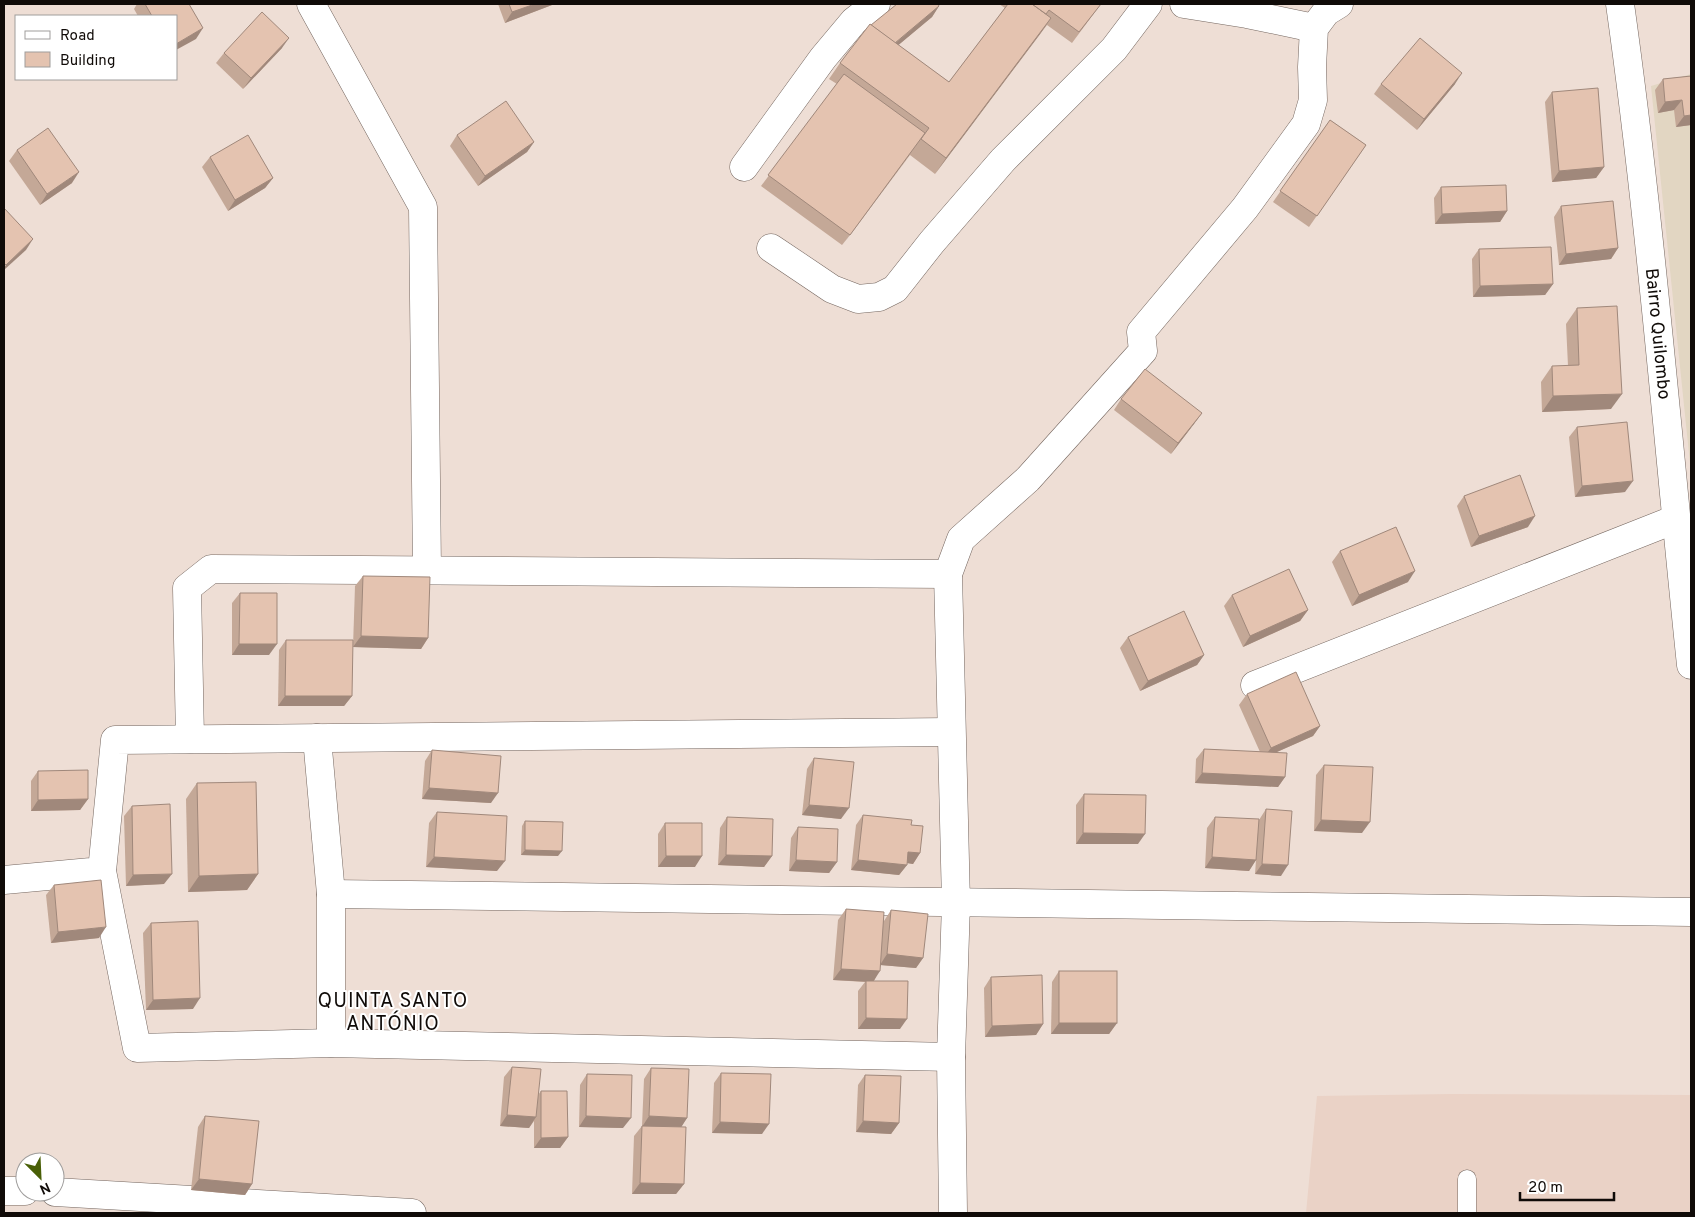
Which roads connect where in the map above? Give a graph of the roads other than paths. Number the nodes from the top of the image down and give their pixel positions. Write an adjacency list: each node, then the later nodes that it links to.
1 (311, 4): 11 (street)
2 (876, 4): 8 (street)
3 (1148, 4): 9 (street)
4 (1184, 4): 7 (street)
5 (1339, 4): 7 (street)
6 (1620, 4): 10 (street, Bairro Quilombo)
7 (1314, 28): 12 (street)
8 (744, 167)
9 (771, 248)
10 (1676, 519): 13 (street, Bairro Quilombo); 14 (street)
11 (427, 570): 12 (street); 17 (street)
12 (948, 574): 15 (street)
13 (1691, 665)
14 (1255, 685)
15 (951, 732): 16 (street); 21 (street)
16 (317, 738): 17 (street); 20 (street)
17 (190, 739): 18 (street)
18 (102, 871): 19 (street); 23 (street)
19 (4, 880)
20 (331, 894): 21 (street); 23 (street)
21 (956, 903): 22 (street); 24 (street)
22 (1691, 912)
23 (331, 1043): 24 (street)
24 (951, 1057): 28 (street)
25 (1467, 1179): 29 (lane)
26 (65, 1193): 27 (street)
27 (412, 1213)
28 (953, 1213)
29 (1467, 1213)

